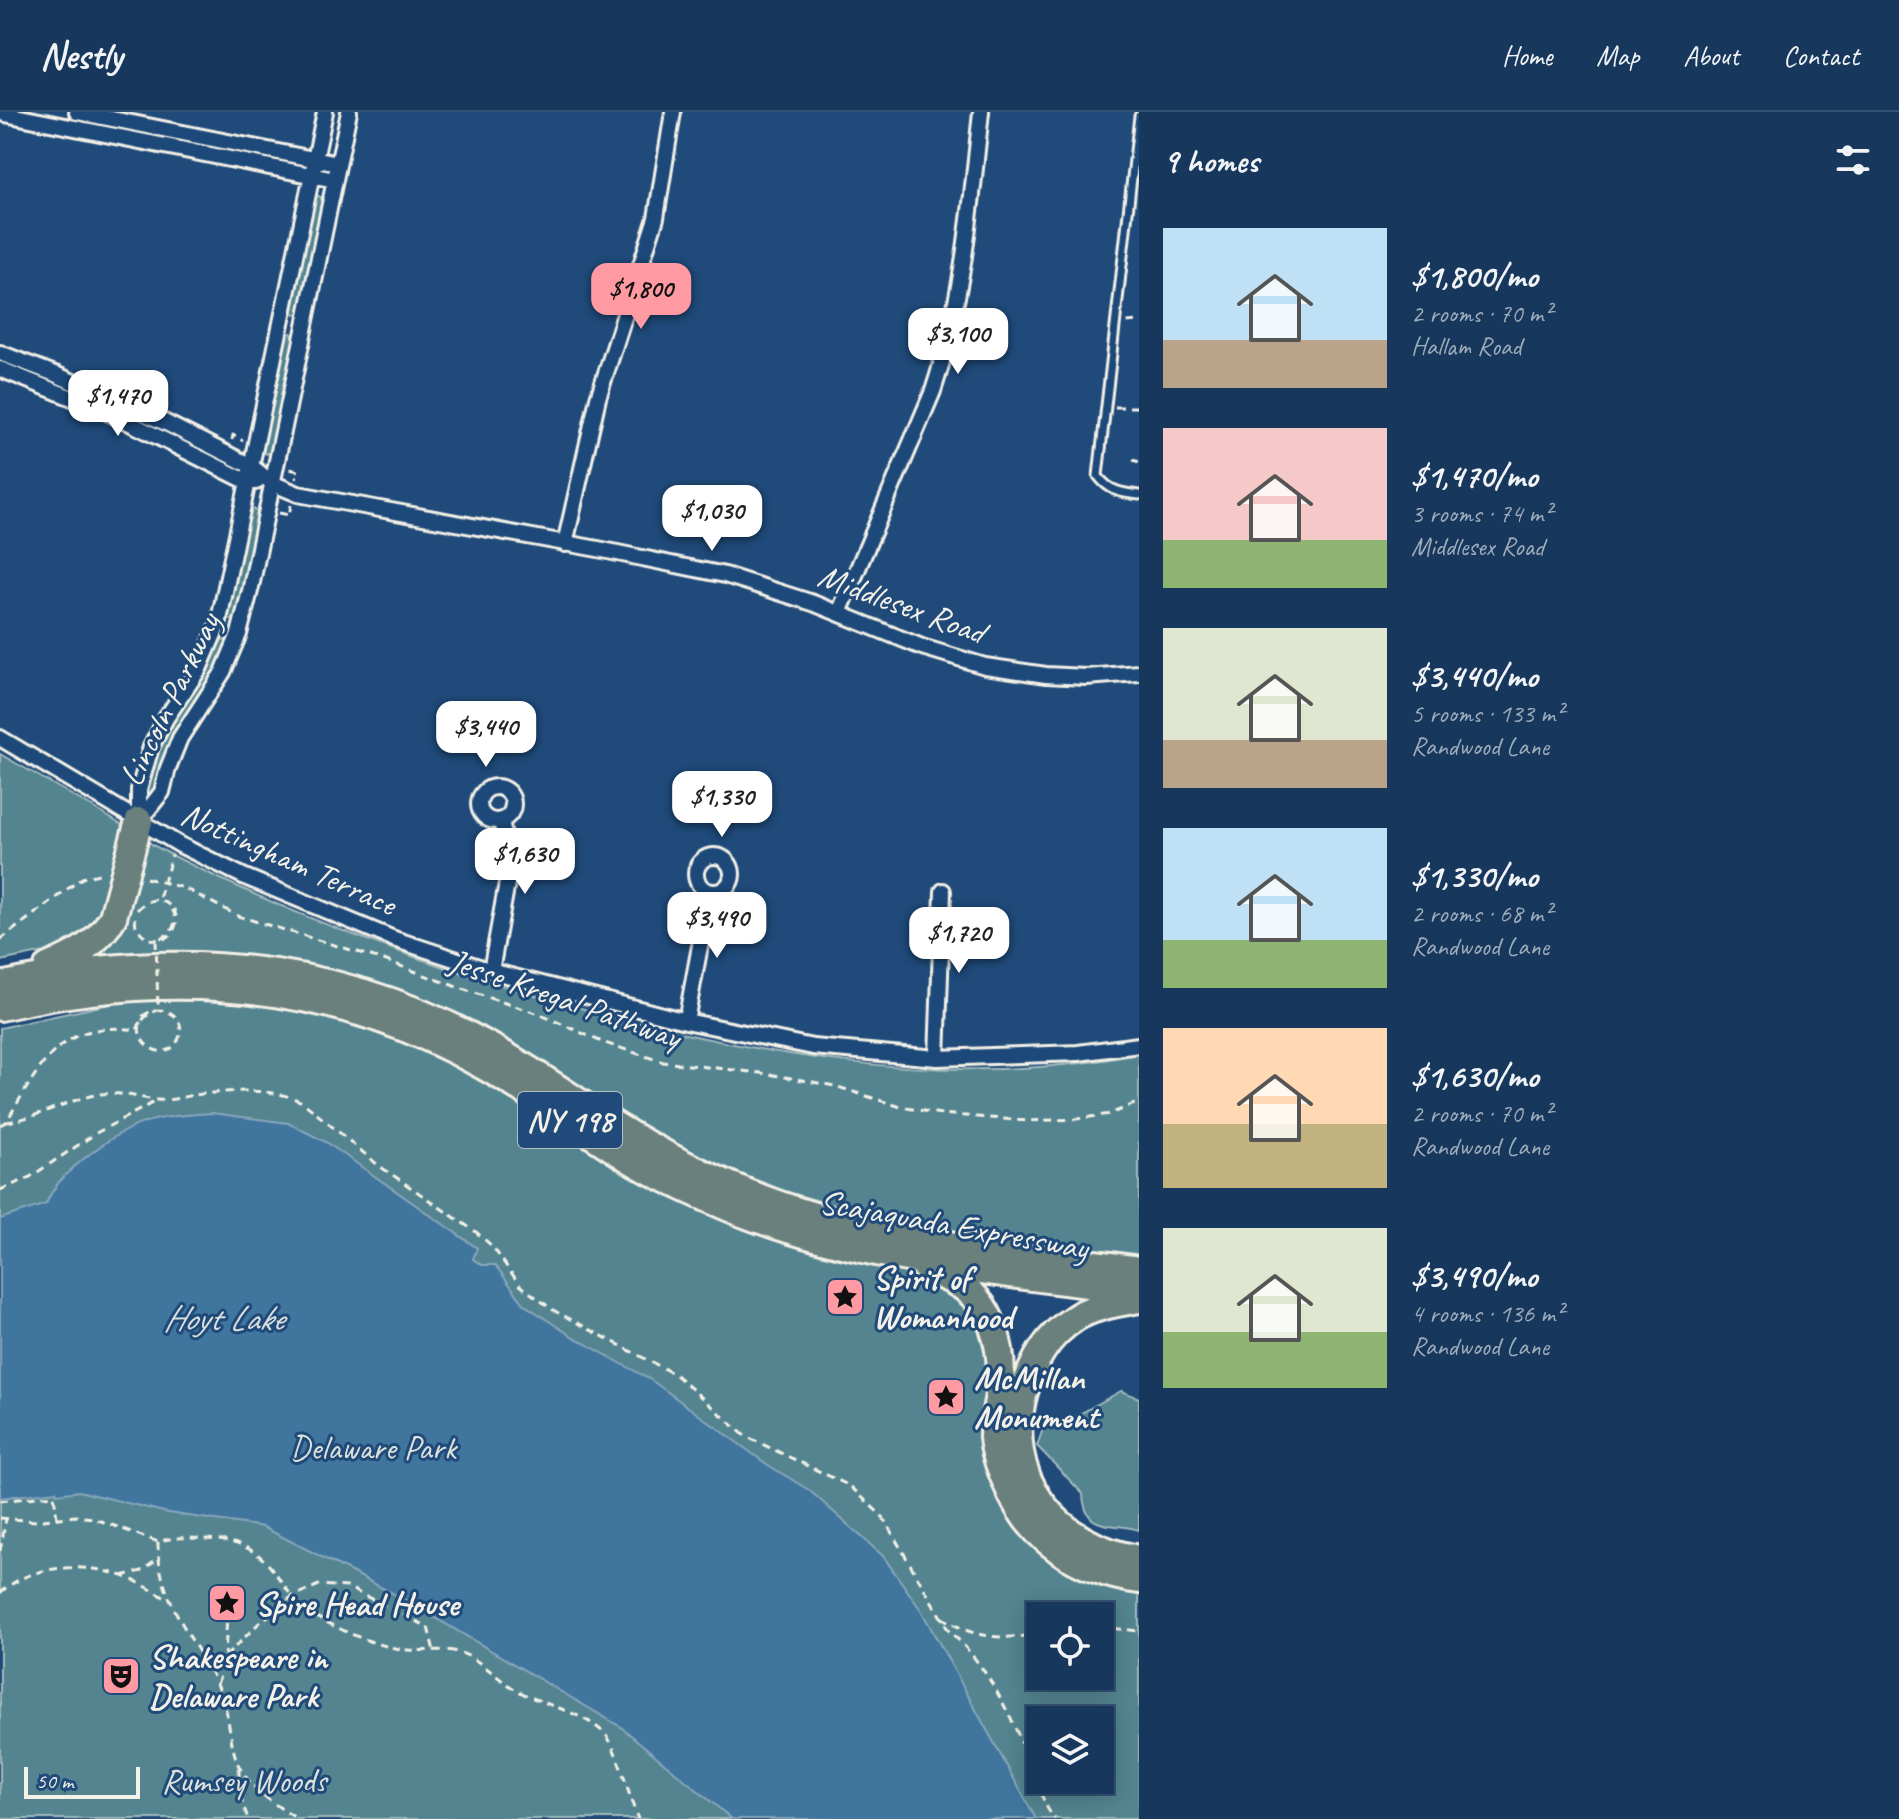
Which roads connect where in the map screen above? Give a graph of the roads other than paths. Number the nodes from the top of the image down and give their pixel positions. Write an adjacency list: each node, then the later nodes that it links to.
1 (77, 112): 9 (street)
2 (325, 112): 9 (street, Lincoln Parkway)
3 (349, 112): 10 (street, Lincoln Parkway)
4 (673, 112): 21 (street)
5 (981, 112): 22 (street)
6 (0, 113): 7 (street)
7 (41, 116): 11 (street)
8 (1139, 116): 20 (lane)
9 (315, 160): 10 (street); 11 (street, Lincoln Parkway)
10 (338, 164): 12 (street, Lincoln Parkway)
11 (312, 175): 12 (street); 13 (street, Lincoln Parkway)
12 (335, 180): 14 (street, Lincoln Parkway)
13 (282, 320): 14 (street); 17 (street, Lincoln Parkway)
14 (305, 325): 19 (street, Lincoln Parkway)
15 (0, 353): 17 (street, Middlesex Road)
16 (0, 369): 18 (street, Middlesex Road)
17 (251, 466): 18 (street, Lincoln Parkway); 19 (street, Middlesex Road)
18 (248, 482): 19 (street, Middlesex Road); 23 (street, Lincoln Parkway)
19 (272, 483): 21 (street, Middlesex Road); 24 (street, Lincoln Parkway)
20 (1139, 495)
21 (565, 544): 22 (street, Middlesex Road)
22 (839, 613): 25 (street, Middlesex Road)
23 (218, 625): 24 (street); 28 (street, Lincoln Parkway)
24 (239, 634): 28 (street, Lincoln Parkway)
25 (1139, 673)
26 (0, 738): 28 (street, Nottingham Terrace)
27 (501, 820): 31 (street)
28 (139, 821): 31 (street, Nottingham Terrace); 32 (highway)
29 (943, 891): 36 (street)
30 (710, 892): 34 (street)
31 (491, 971): 34 (street, Nottingham Terrace)
32 (6, 985): 38 (highway, Scajaquada Expressway / NY 198)
33 (0, 1007): 37 (highway, Scajaquada Expressway / NY 198)
34 (686, 1021): 36 (street, Nottingham Terrace)
35 (1139, 1045): 36 (street, Nottingham Terrace)
36 (937, 1058)
37 (894, 1256): 39 (highway, Scajaquada Expressway / NY 198); 42 (highway)
38 (1139, 1270)
39 (1139, 1291)
40 (1139, 1299): 41 (highway)
41 (1139, 1559)
42 (1139, 1580)

